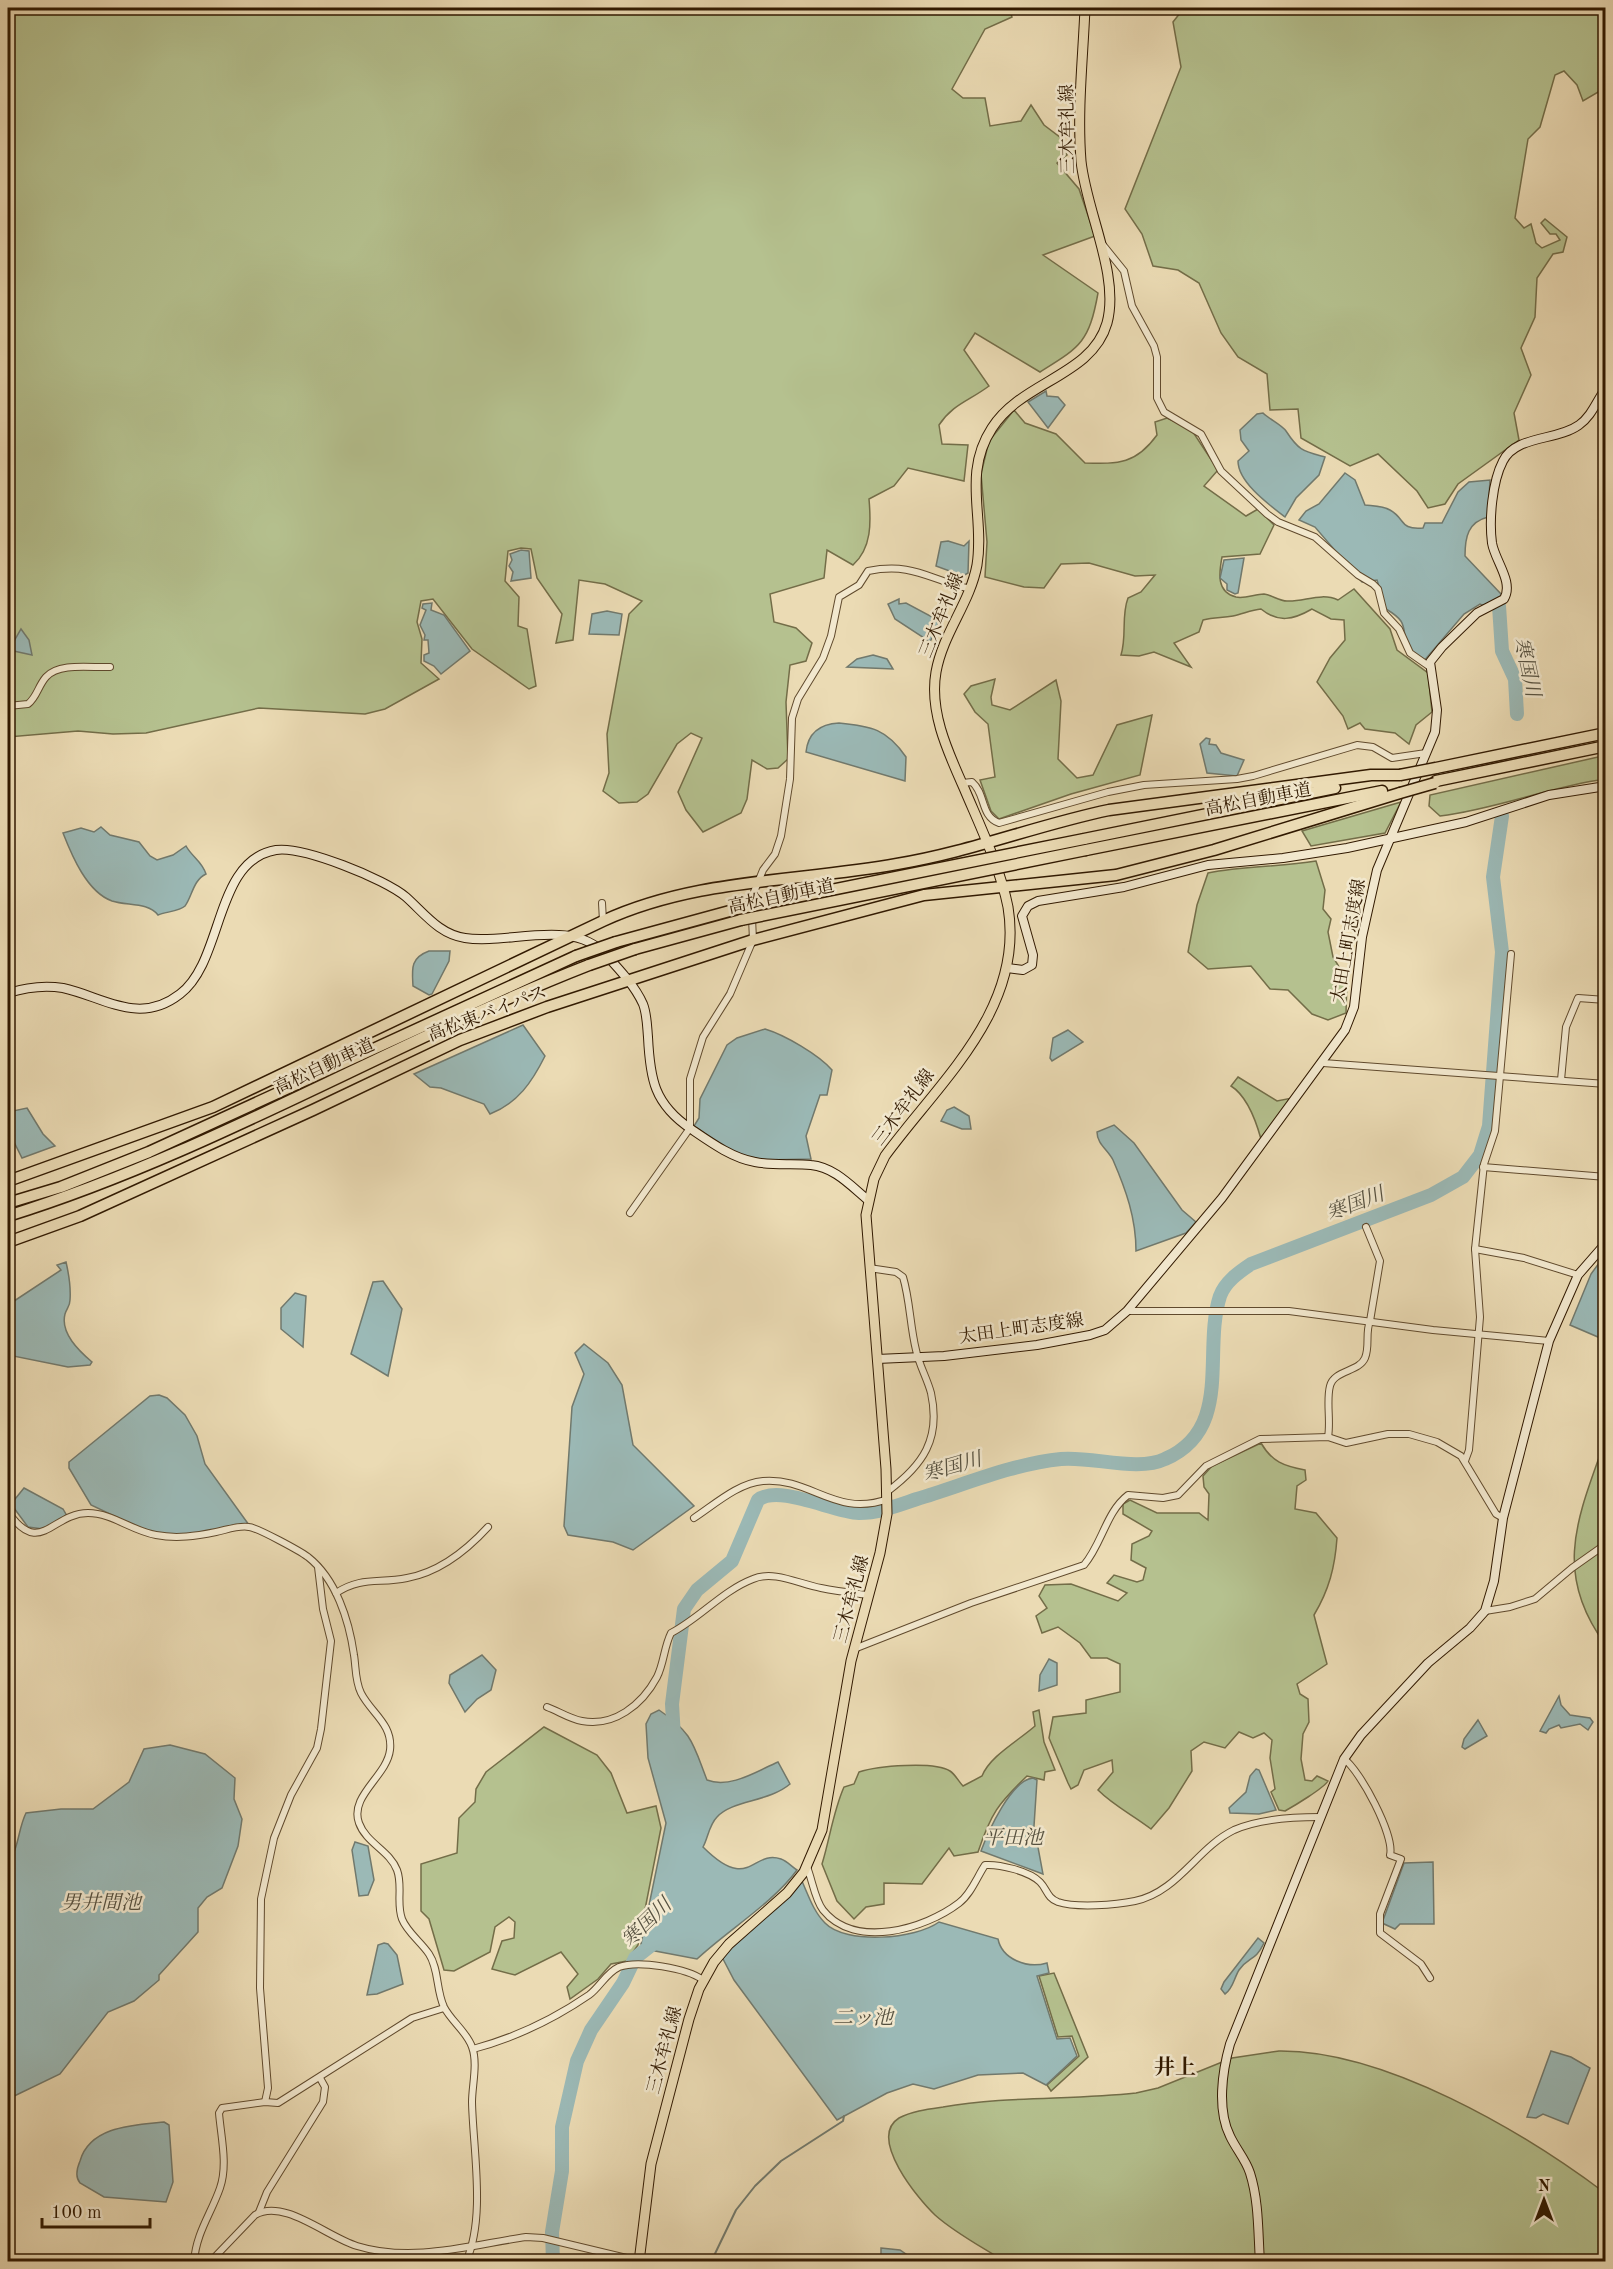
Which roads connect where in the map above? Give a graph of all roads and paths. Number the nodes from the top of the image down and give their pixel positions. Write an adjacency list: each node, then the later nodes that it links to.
1 (1085, 8): 2 (main road, 三木牟礼線)
2 (1099, 240): 4 (main road, 三木牟礼線); 6 (street)
3 (1605, 388): 6 (main road)
4 (971, 589): 12 (main road, 三木牟礼線); 18 (street)
5 (110, 667): 7 (street)
6 (1430, 667): 10 (main road, 太田上町志度線)
7 (8, 706)
8 (1605, 733): 11 (highway, 高松自動車道, bridge)
9 (1605, 746): 14 (highway, 高松自動車道, bridge)
10 (1426, 753): 12 (street); 15 (main road, 太田上町志度線)
11 (1400, 775): 16 (highway, 高松東バイパス); 17 (highway, 高松自動車道)
12 (962, 783): 16 (main road, 三木牟礼線)
13 (1605, 786): 15 (main road)
14 (1400, 790): 17 (highway, 高松自動車道); 19 (highway, 高松東バイパス)
15 (1391, 838): 25 (main road); 29 (main road, 太田上町志度線)
16 (987, 845): 18 (highway, 高松東バイパス); 19 (main road, 三木牟礼線)
17 (1085, 845): 38 (highway, 高松自動車道, bridge); 40 (highway, 高松自動車道, bridge)
18 (759, 881): 21 (highway, 高松東バイパス); 23 (street)
19 (1002, 885): 23 (highway, 高松東バイパス); 25 (main road, 三木牟礼線)
20 (602, 903): 21 (street)
21 (603, 921): 22 (highway, 高松東バイパス)
22 (570, 936): 26 (main road); 27 (main road); 36 (highway, 高松東バイパス)
23 (753, 940): 26 (highway, 高松東バイパス); 33 (street)
24 (1511, 954): 30 (street)
25 (1007, 968): 37 (main road, 三木牟礼線)
26 (628, 981): 33 (main road); 42 (highway, 高松東バイパス)
27 (8, 993)
28 (1605, 1000): 31 (street)
29 (1323, 1063): 30 (street); 47 (main road, 太田上町志度線)
30 (1499, 1076): 31 (street); 34 (street)
31 (1561, 1080): 32 (street)
32 (1605, 1084)
33 (690, 1128): 37 (main road); 39 (street)
34 (1484, 1167): 35 (street); 44 (street)
35 (1605, 1177)
36 (8, 1181)
37 (868, 1200): 45 (main road, 三木牟礼線)
38 (8, 1203)
39 (630, 1213)
40 (8, 1216)
41 (1366, 1227): 48 (street)
42 (8, 1242)
43 (1605, 1243): 46 (main road)
44 (1475, 1250): 46 (street); 49 (street)
45 (869, 1268): 51 (main road, 三木牟礼線); 52 (street)
46 (1578, 1275): 50 (main road)
47 (1127, 1311): 48 (street); 52 (main road, 太田上町志度線)
48 (1370, 1321): 49 (street); 53 (street)
49 (1479, 1335): 50 (street); 54 (street)
50 (1549, 1341): 58 (main road)
51 (877, 1359): 52 (main road, 太田上町志度線); 55 (main road, 三木牟礼線)
52 (918, 1359): 55 (street)
53 (1328, 1437): 54 (street); 65 (street)
54 (1465, 1461): 58 (street)
55 (888, 1497): 57 (street); 63 (main road, 三木牟礼線)
56 (8, 1512): 61 (street)
57 (694, 1518)
58 (1503, 1518): 64 (main road)
59 (488, 1527): 62 (street)
60 (1605, 1544): 64 (street)
61 (318, 1567): 62 (street); 75 (street)
62 (336, 1593): 72 (street)
63 (867, 1595): 65 (main road, 三木牟礼線); 66 (street)
64 (1485, 1611): 67 (main road)
65 (854, 1650): 69 (main road, 三木牟礼線)
66 (547, 1707)
67 (1344, 1759): 68 (main road); 71 (street)
68 (1320, 1816): 69 (street); 82 (main road)
69 (806, 1869): 70 (main road, 三木牟礼線)
70 (706, 1976): 73 (street); 78 (main road, 三木牟礼線)
71 (1430, 1978)
72 (444, 2008): 73 (street); 74 (street)
73 (473, 2049): 77 (street)
74 (320, 2078): 75 (street); 76 (street)
75 (265, 2102): 79 (street)
76 (259, 2212): 77 (street); 80 (street)
77 (471, 2247): 78 (street); 81 (street)
78 (639, 2261)
79 (194, 2262)
80 (210, 2262)
81 (466, 2262)
82 (1260, 2262)

